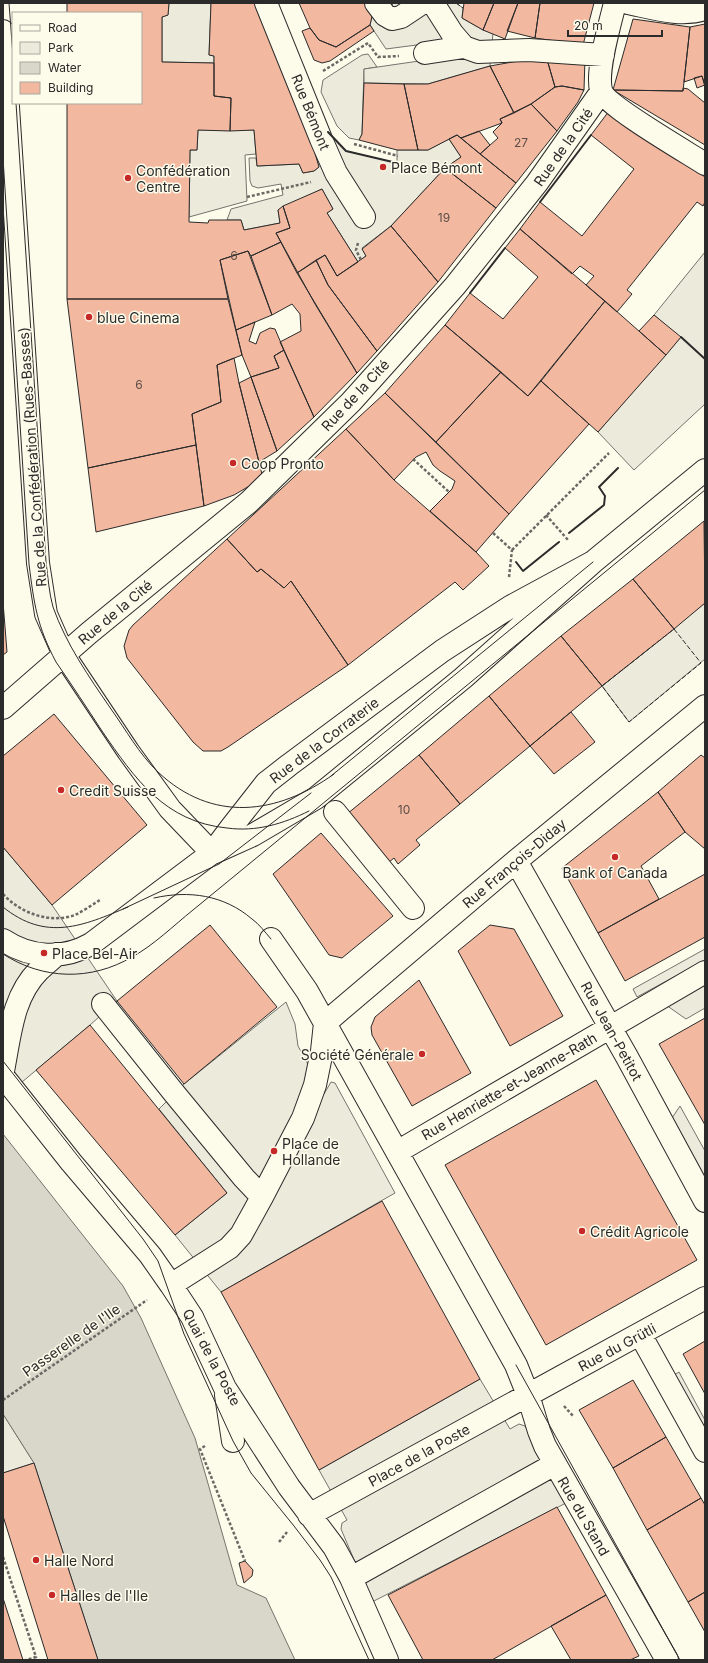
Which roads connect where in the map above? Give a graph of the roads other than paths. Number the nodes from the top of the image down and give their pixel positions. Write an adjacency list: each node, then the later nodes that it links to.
1 (266, 3): 14 (street, Rue Bémont)
2 (376, 3): 3 (street)
3 (422, 3)
4 (433, 3): 9 (street)
5 (615, 3): 11 (street)
6 (628, 3): 7 (street)
7 (705, 9)
8 (3, 31): 15 (street, Rue de la Confédération (Rues-Basses))
9 (464, 47): 10 (street); 11 (street)
10 (425, 53)
11 (603, 55): 12 (street)
12 (601, 92): 13 (street); 18 (street, Rue de la Cité)
13 (705, 164)
14 (364, 217)
15 (9, 218): 18 (street, Rue de la Confédération (Rues-Basses))
16 (705, 470): 17 (street)
17 (593, 562): 22 (street); 22 (street, Rue de la Corraterie)
18 (64, 655): 20 (street, Rue de la Cité); 22 (street, Rue de la Confédération (Rues-Basses))
19 (705, 706): 23 (street, Rue François-Diday)
20 (3, 708)
21 (335, 812): 24 (street)
22 (212, 854): 27 (street, Rue de la Corraterie)
23 (516, 861): 30 (street, Rue François-Diday); 31 (street, Rue Jean-Petitot)
24 (413, 908)
25 (271, 939): 30 (street, Rue du Stand)
26 (3, 940): 27 (street, Rue de la Corraterie)
27 (57, 954): 32 (street)
28 (705, 972): 31 (street, Rue Henriette-et-Jeanne-Rath)
29 (103, 1004): 35 (street)
30 (325, 1023): 34 (street, Rue du Stand); 35 (street)
31 (610, 1027): 34 (street, Rue Henriette-et-Jeanne-Rath); 36 (street, Rue Jean-Petitot)
32 (3, 1071)
33 (3, 1076): 37 (street, Quai de la Poste)
34 (397, 1152): 41 (street, Rue du Stand)
35 (262, 1197): 37 (street)
36 (705, 1201)
37 (172, 1285): 40 (street, Quai de la Poste)
38 (705, 1298): 39 (street, Rue du Grütli)
39 (640, 1334): 41 (street, Rue du Grütli); 43 (street)
40 (225, 1388): 42 (street); 45 (street, Quai de la Poste)
41 (528, 1395): 44 (street, Rue du Stand); 45 (street, Place de la Poste)
42 (233, 1441)
43 (705, 1452)
44 (555, 1464): 46 (street); 48 (street, Rue du Stand)
45 (309, 1514): 46 (street, Quai de la Poste)
46 (351, 1578): 47 (street, Quai de la Poste)
47 (387, 1660)
48 (667, 1660)

